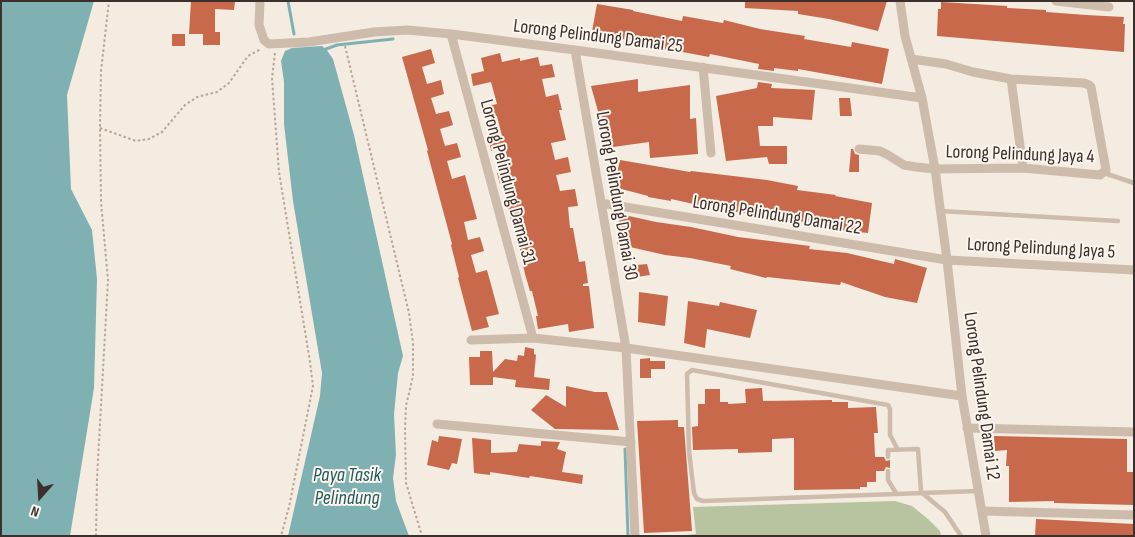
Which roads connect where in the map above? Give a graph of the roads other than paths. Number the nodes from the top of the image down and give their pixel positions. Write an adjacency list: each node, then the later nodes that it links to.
1 (260, 1): 5 (street, Lorong Pelindung Damai 25)
2 (900, 1): 7 (street, Lorong Pelindung Damai 12)
3 (1056, 1): 4 (street)
4 (1109, 7)
5 (451, 34): 6 (street, Lorong Pelindung Damai 25); 22 (street, Lorong Pelindung Damai 31)
6 (575, 50): 8 (street, Lorong Pelindung Damai 25); 17 (street, Lorong Pelindung Damai 30)
7 (911, 59): 9 (street); 10 (street, Lorong Pelindung Damai 12)
8 (703, 67): 10 (street, Lorong Pelindung Damai 25); 12 (street)
9 (1011, 79): 13 (street); 15 (street)
10 (922, 98): 14 (street, Lorong Pelindung Damai 12)
11 (859, 149): 14 (street, Lorong Pelindung Jaya 4)
12 (711, 153)
13 (1023, 168): 14 (street, Lorong Pelindung Jaya 4); 15 (street, Lorong Pelindung Jaya 4)
14 (934, 169): 18 (street, Lorong Pelindung Damai 12)
15 (1104, 173): 16 (lane)
16 (1134, 182)
17 (601, 204): 20 (street, Lorong Pelindung Damai 22); 24 (street, Lorong Pelindung Damai 30)
18 (940, 211): 19 (lane); 20 (street, Lorong Pelindung Damai 12)
19 (1118, 221)
20 (947, 260): 21 (street, Lorong Pelindung Jaya 5); 25 (street, Lorong Pelindung Damai 12)
21 (1134, 270)
22 (532, 338): 23 (street); 24 (street)
23 (471, 340)
24 (626, 348): 25 (street); 29 (street, Lorong Pelindung Damai 30)
25 (962, 396): 27 (street, Lorong Pelindung Damai 12)
26 (437, 424): 29 (street)
27 (967, 428): 28 (street); 33 (street, Lorong Pelindung Damai 12)
28 (1134, 432)
29 (631, 442): 38 (street, Lorong Pelindung Damai 30)
30 (898, 450): 31 (lane); 34 (lane); 35 (lane)
31 (888, 457)
32 (888, 471): 35 (lane)
33 (978, 491): 34 (lane); 36 (street, Lorong Pelindung Damai 12)
34 (920, 492): 35 (lane); 39 (lane)
35 (896, 493)
36 (982, 511): 37 (street); 40 (street, Lorong Pelindung Damai 12)
37 (1134, 515)
38 (635, 536)
39 (961, 536)
40 (986, 536)

